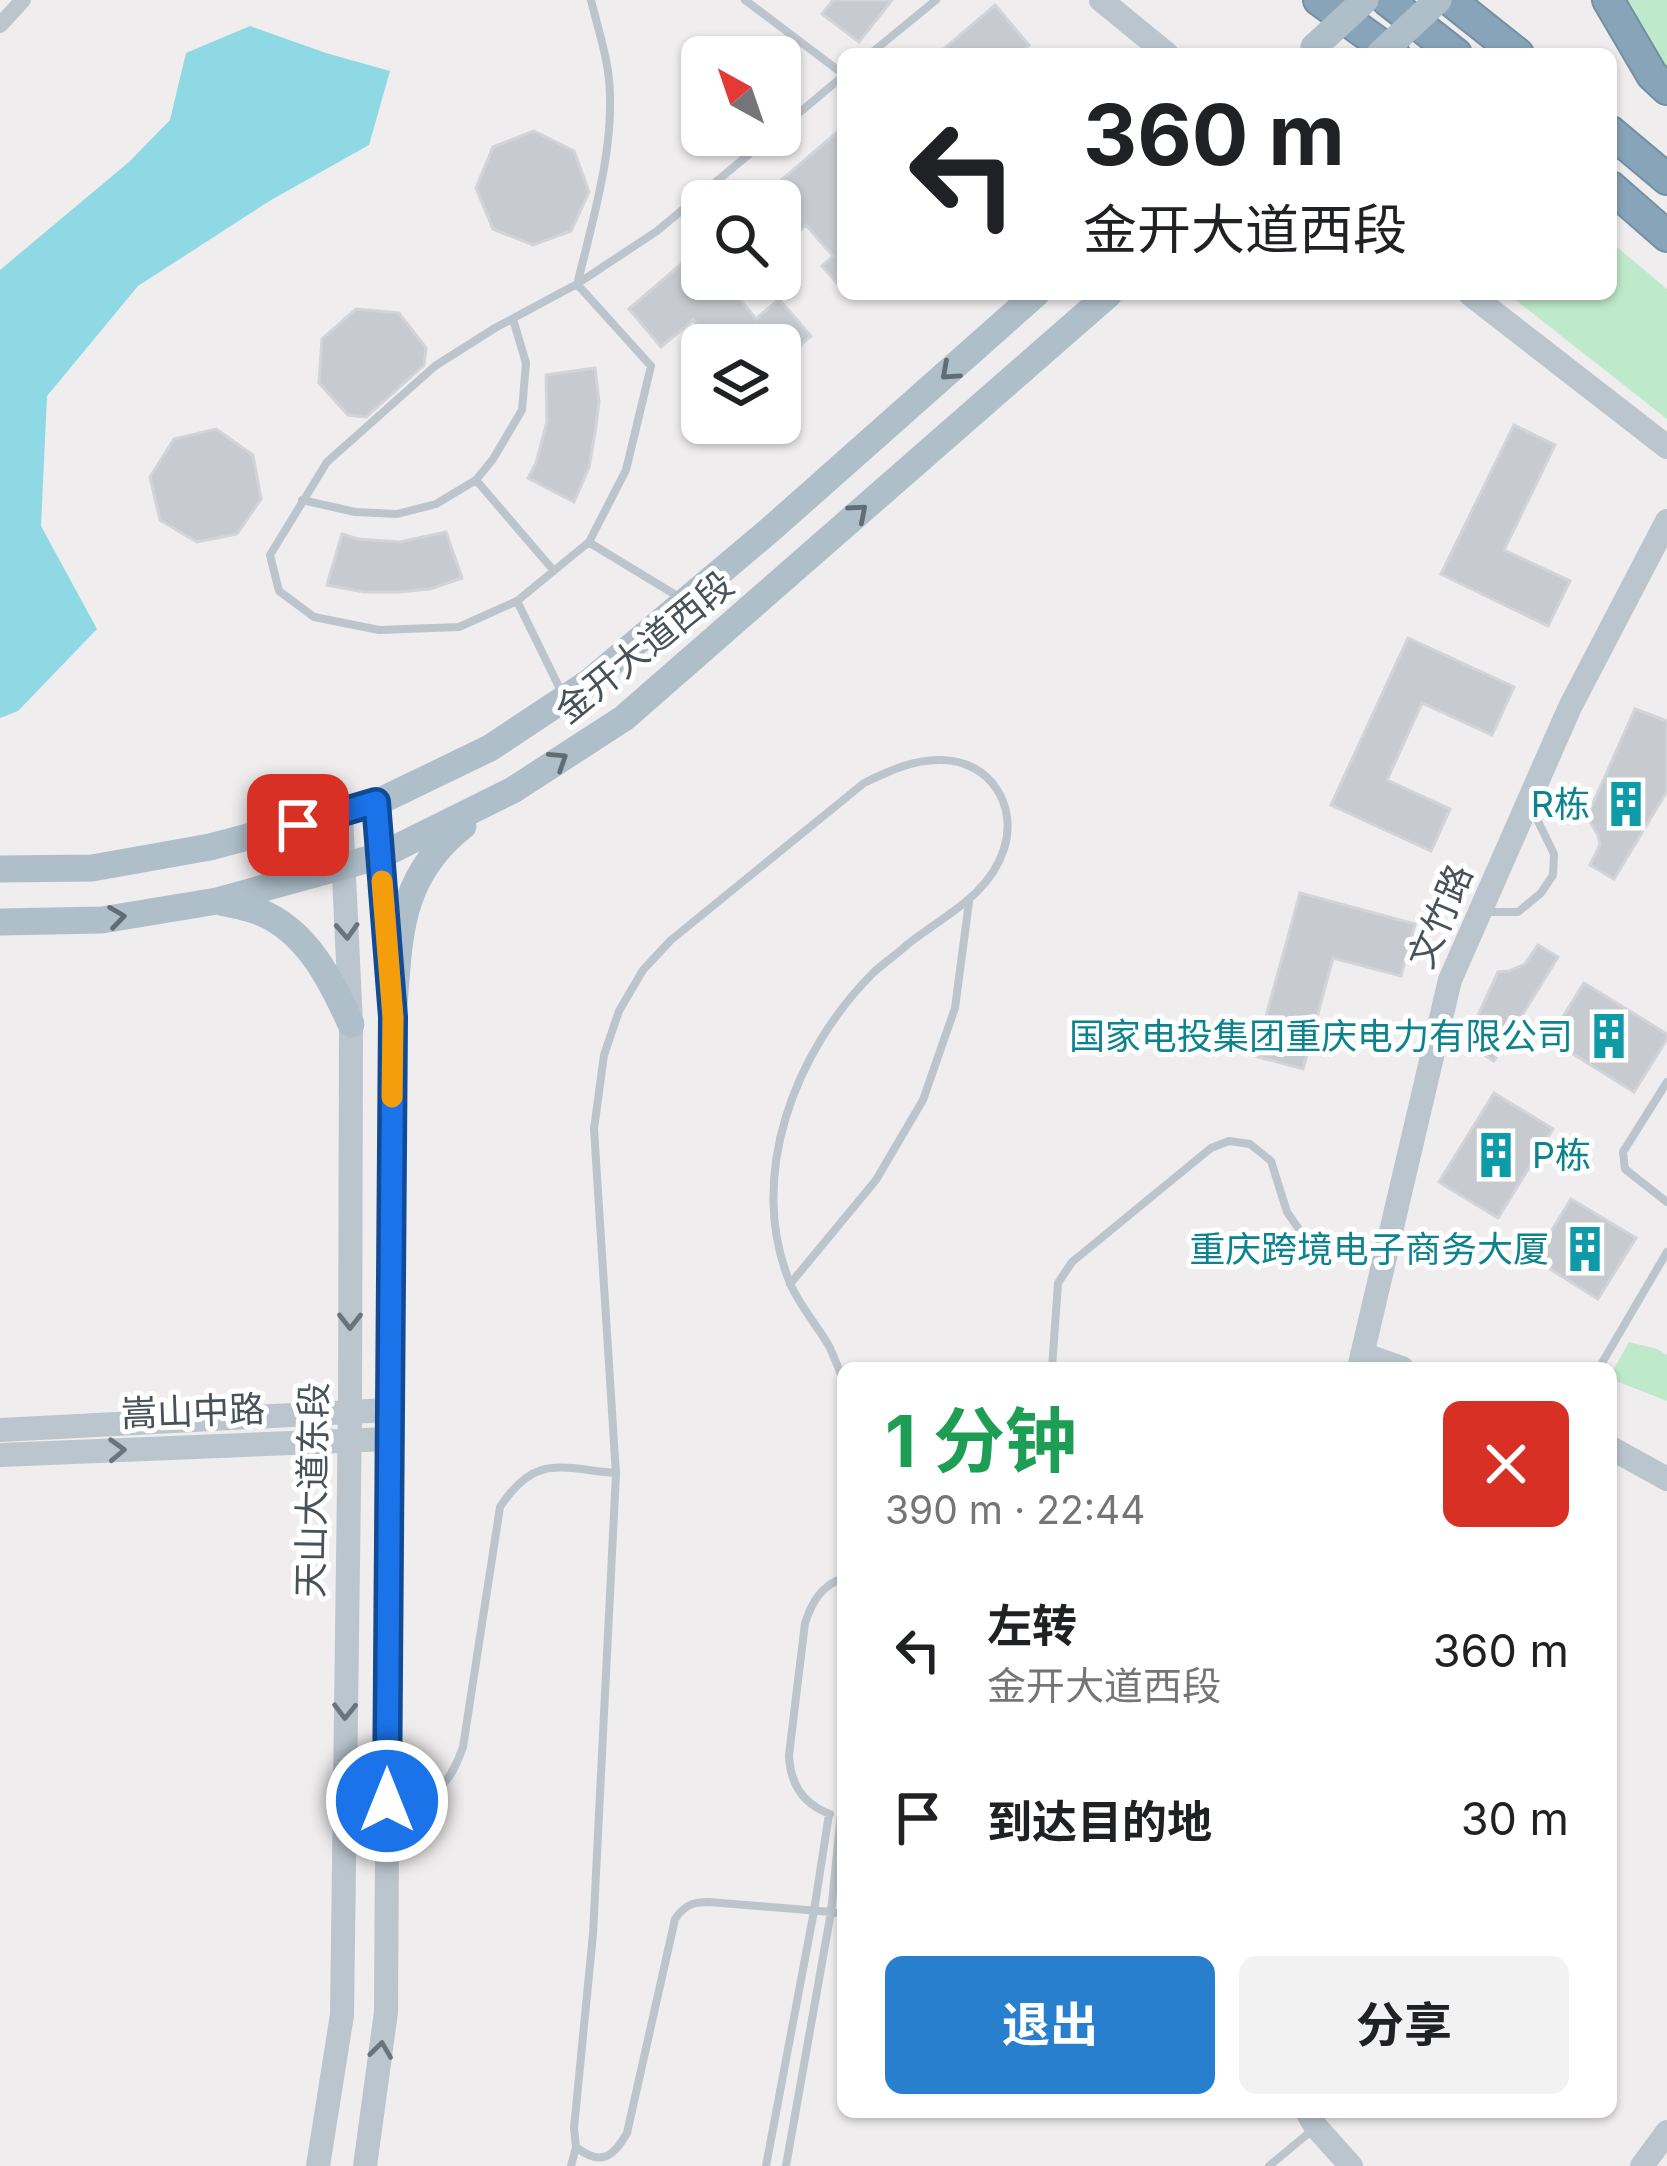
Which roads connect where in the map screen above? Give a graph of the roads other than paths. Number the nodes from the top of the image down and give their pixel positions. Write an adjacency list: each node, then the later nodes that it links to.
1 (23, 0): 12 (street)
2 (591, 0): 31 (lane)
3 (746, 0): 20 (lane)
4 (936, 0): 13 (lane)
5 (1101, 0): 14 (main road)
6 (1319, 0): 16 (highway)
7 (1365, 0): 15 (main road, bridge)
8 (1388, 0): 18 (highway)
9 (1438, 0): 17 (main road, bridge)
10 (1450, 0): 19 (highway)
11 (1608, 0): 22 (highway)
12 (0, 25)
13 (877, 48)
14 (1160, 48)
15 (1314, 48)
16 (1386, 48)
17 (1386, 48)
18 (1448, 48)
19 (1510, 48)
20 (837, 70)
21 (837, 80): 23 (lane)
22 (1667, 89)
23 (801, 110)
24 (1617, 137): 26 (highway)
25 (747, 156): 31 (lane)
26 (1667, 179)
27 (1617, 192): 29 (highway)
28 (1617, 214): 30 (highway)
29 (1667, 236)
30 (1667, 250)
31 (577, 284): 35 (lane); 40 (lane)
32 (1029, 300): 43 (main road, 金开大道西段, one-way to 43)
33 (1102, 300): 45 (main road, 金开大道西段, one-way to 33)
34 (1478, 300): 36 (main road)
35 (513, 319): 37 (lane); 38 (lane)
36 (1667, 447)
37 (476, 480): 38 (lane); 41 (lane)
38 (302, 500): 42 (lane)
39 (1667, 521): 47 (main road, 文竹路)
40 (589, 542): 41 (lane); 43 (lane)
41 (554, 571): 42 (lane)
42 (517, 601): 44 (lane)
43 (686, 601): 44 (main road, 金开大道西段)
44 (565, 698): 46 (main road, 金开大道西段)
45 (513, 790): 49 (main road, 金开大道西段); 56 (main road)
46 (376, 802): 48 (main road, 金开大道西段); 49 (main road, 天山大道东段)
47 (1528, 802): 54 (main road, 文竹路); 54 (lane)
48 (341, 814): 50 (main road, 天山大道东段); 51 (main road, 金开大道西段)
49 (380, 856): 50 (main road, 金开大道西段); 56 (main road, 天山大道东段)
50 (344, 867): 52 (main road, 金开大道西段); 57 (main road, 天山大道东段, one-way to 57)
51 (0, 869)
52 (217, 901): 55 (main road, 金开大道西段, one-way to 52); 57 (main road)
53 (970, 901): 62 (lane); 62 (lane); 74 (lane)
54 (1480, 912): 61 (main road, 文竹路)
55 (0, 922)
56 (393, 1017): 68 (main road, 天山大道东段)
57 (351, 1024): 67 (main road, 天山大道东段, one-way to 67)
58 (1667, 1082): 59 (lane)
59 (1667, 1202)
60 (1667, 1252): 65 (lane)
61 (1383, 1264): 63 (main road, 文竹路); 64 (lane)
62 (790, 1284): 66 (lane)
63 (1360, 1361)
64 (1052, 1362)
65 (1603, 1362)
66 (837, 1365)
67 (350, 1410): 68 (main road, 嵩山中路); 69 (main road, 嵩山中路); 71 (main road, 天山大道东段)
68 (388, 1410): 70 (main road, 天山大道东段)
69 (0, 1430)
70 (389, 1438): 71 (main road, 嵩山中路); 77 (main road, 天山大道东段)
71 (348, 1440): 73 (main road, 嵩山中路, one-way to 71); 87 (main road, 天山大道东段, one-way to 87)
72 (1617, 1451): 75 (main road)
73 (0, 1455)
74 (616, 1474): 77 (lane); 86 (lane)
75 (1667, 1479)
76 (837, 1580): 78 (lane)
77 (387, 1801): 88 (main road, 天山大道东段, one-way to 77)
78 (829, 1814): 79 (lane); 81 (lane)
79 (837, 1814)
80 (837, 1859): 82 (lane)
81 (814, 1911): 82 (lane); 86 (lane); 90 (lane)
82 (831, 1912): 83 (lane); 91 (lane)
83 (837, 1912)
84 (1312, 2119): 92 (lane); 93 (main road)
85 (1667, 2132): 94 (main road)
86 (576, 2147): 89 (lane)
87 (318, 2166)
88 (365, 2166)
89 (571, 2166)
90 (766, 2166)
91 (785, 2166)
92 (1269, 2166)
93 (1351, 2166)
94 (1642, 2166)

